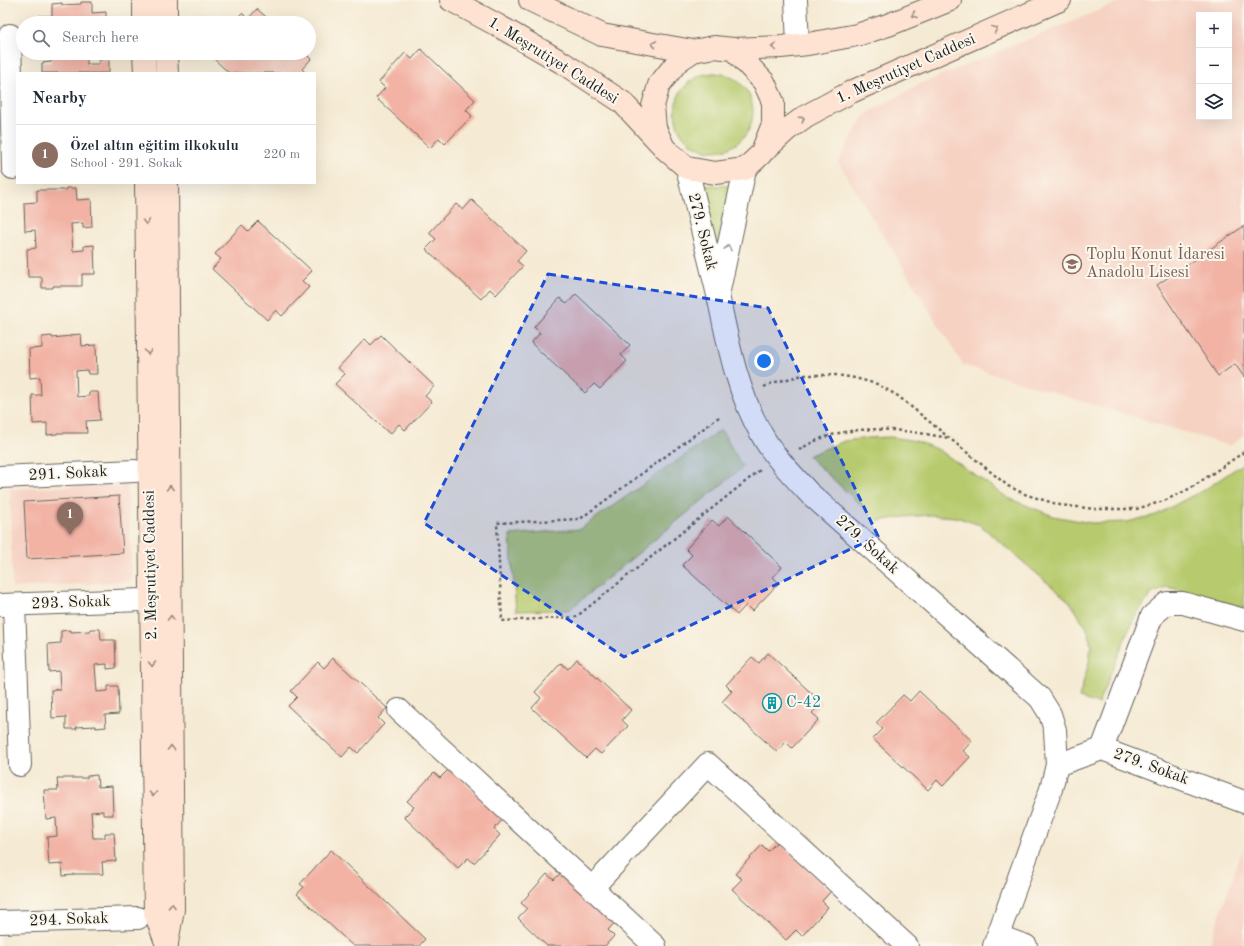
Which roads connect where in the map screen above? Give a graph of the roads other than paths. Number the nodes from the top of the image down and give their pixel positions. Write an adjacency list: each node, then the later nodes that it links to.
1 (144, 0): 8 (main road)
2 (166, 0): 9 (main road)
3 (451, 0): 18 (main road, 1. Meşrutiyet Caddesi)
4 (530, 0): 13 (main road, one-way to 4)
5 (796, 0): 11 (street)
6 (950, 0): 11 (main road, one-way to 11)
7 (1060, 0): 19 (main road, 1. Meşrutiyet Caddesi, one-way to 7)
8 (144, 16)
9 (166, 16)
10 (10, 35): 20 (street)
11 (798, 45): 12 (main road, one-way to 12)
12 (732, 49): 13 (main road); 19 (main road)
13 (693, 51): 18 (main road)
14 (144, 60): 16 (main road)
15 (166, 60): 17 (main road)
16 (145, 72)
17 (167, 72)
18 (664, 148): 21 (main road)
19 (761, 154): 22 (main road)
20 (10, 168)
21 (687, 168): 22 (main road); 25 (street, 279. Sokak)
22 (745, 168): 25 (street, 279. Sokak, one-way to 22)
23 (146, 184): 40 (main road, 2. Meşrutiyet Caddesi, one-way to 40)
24 (167, 184): 40 (main road, 2. Meşrutiyet Caddesi, one-way to 24)
25 (718, 295): 34 (street, 279. Sokak)
26 (135, 471): 27 (street, 291. Sokak)
27 (0, 477)
28 (143, 600): 29 (street, 293. Sokak)
29 (7, 605): 33 (street)
30 (1244, 620): 32 (street)
31 (399, 710): 36 (street)
32 (1102, 749): 34 (street, 279. Sokak); 35 (street, 279. Sokak)
33 (20, 765)
34 (1057, 765): 39 (street, 279. Sokak)
35 (1244, 802)
36 (592, 888): 41 (street); 42 (street)
37 (138, 918): 38 (street, 294. Sokak)
38 (0, 922)
39 (996, 941): 43 (street)
40 (167, 945)
41 (655, 946)
42 (907, 946)
43 (1026, 946)

